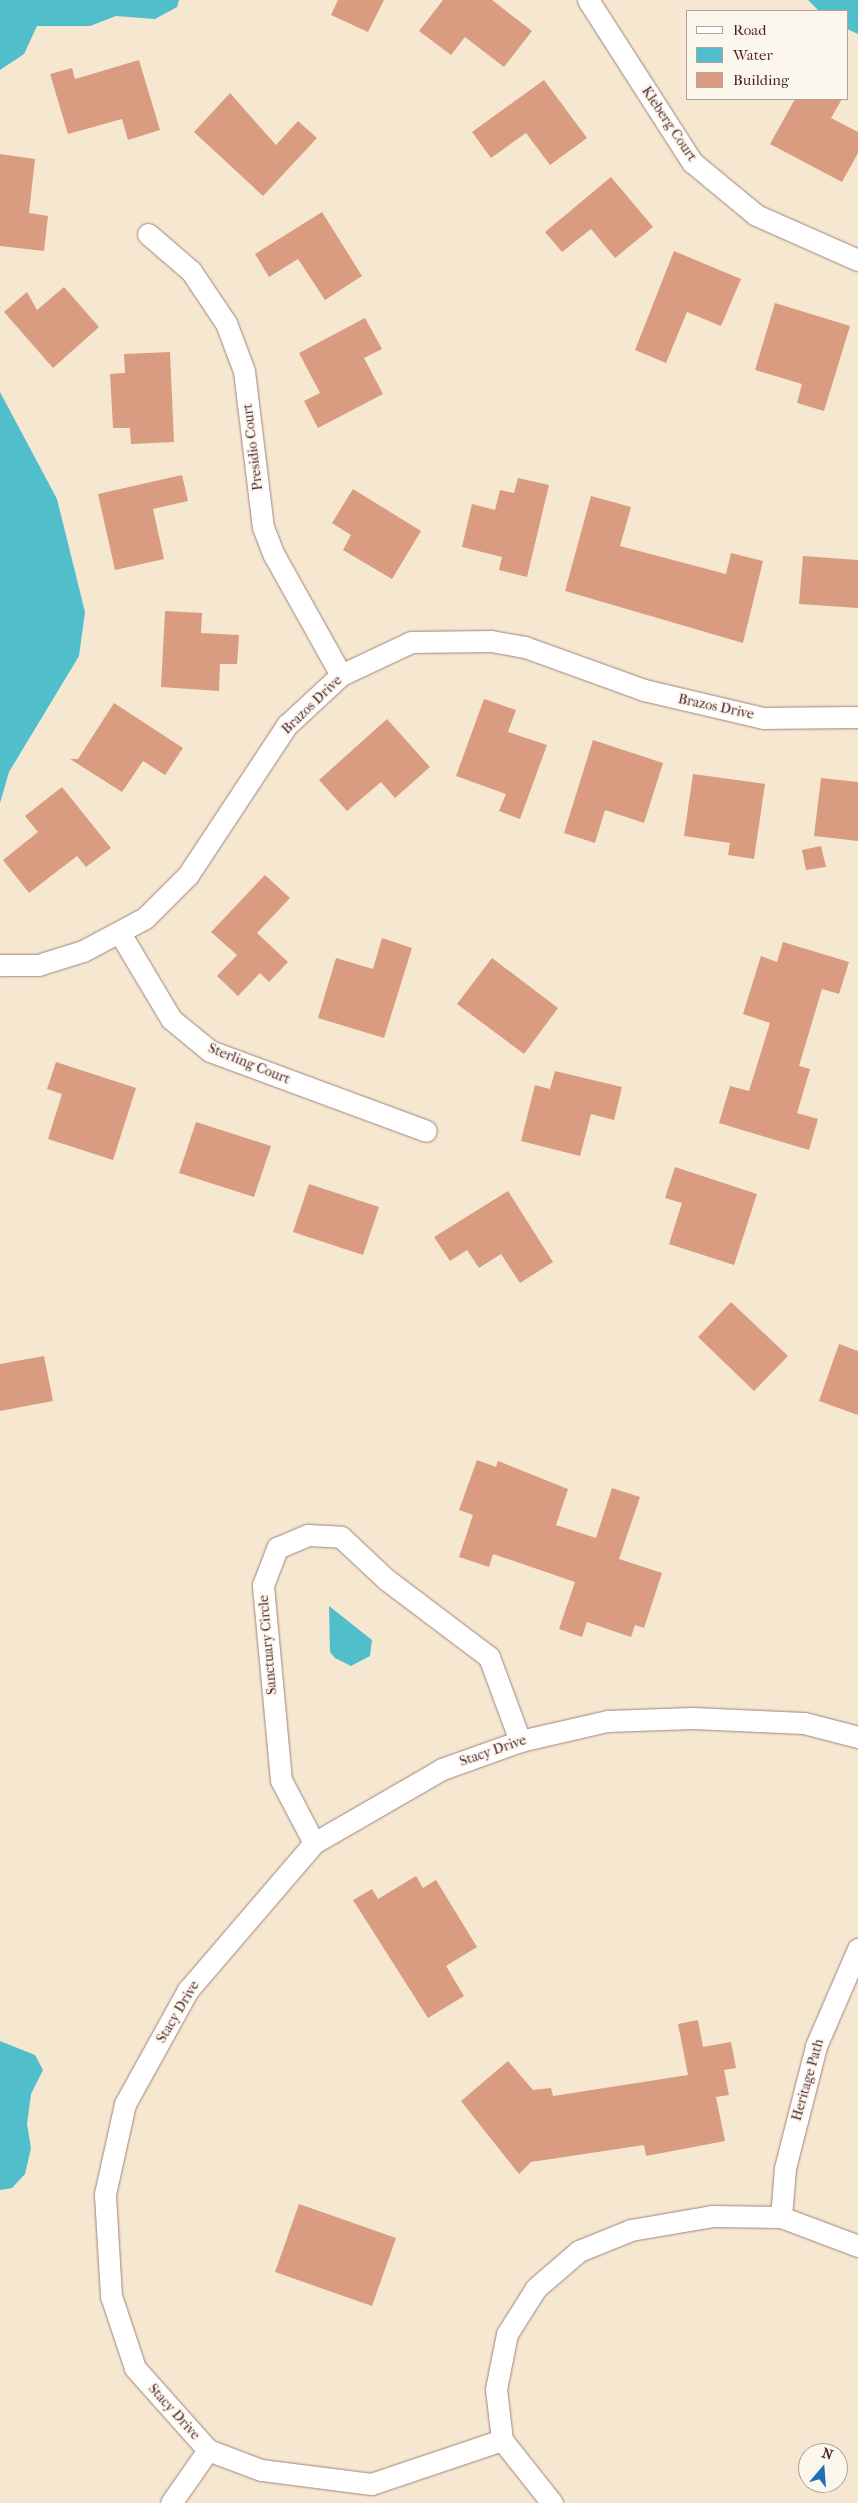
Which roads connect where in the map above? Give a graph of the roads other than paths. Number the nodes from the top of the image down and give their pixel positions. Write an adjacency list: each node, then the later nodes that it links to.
1 (588, 0): 3 (street, Kleberg Court)
2 (148, 234): 4 (street, Presidio Court)
3 (858, 260)
4 (341, 675): 5 (street, Brazos Drive); 6 (street, Brazos Drive)
5 (858, 716)
6 (121, 934): 7 (street, Brazos Drive); 8 (street, Sterling Court)
7 (0, 965)
8 (426, 1131)
9 (858, 1737): 10 (street, Stacy Drive)
10 (520, 1741): 11 (street, Stacy Drive); 11 (street, Sanctuary Circle)
11 (314, 1843): 16 (street, Stacy Drive)
12 (858, 1950): 13 (street, Heritage Path)
13 (781, 2217): 14 (street); 15 (street)
14 (858, 2246)
15 (502, 2440): 16 (street, Stacy Drive); 18 (street)
16 (208, 2450): 17 (street)
17 (171, 2503)
18 (552, 2503)

